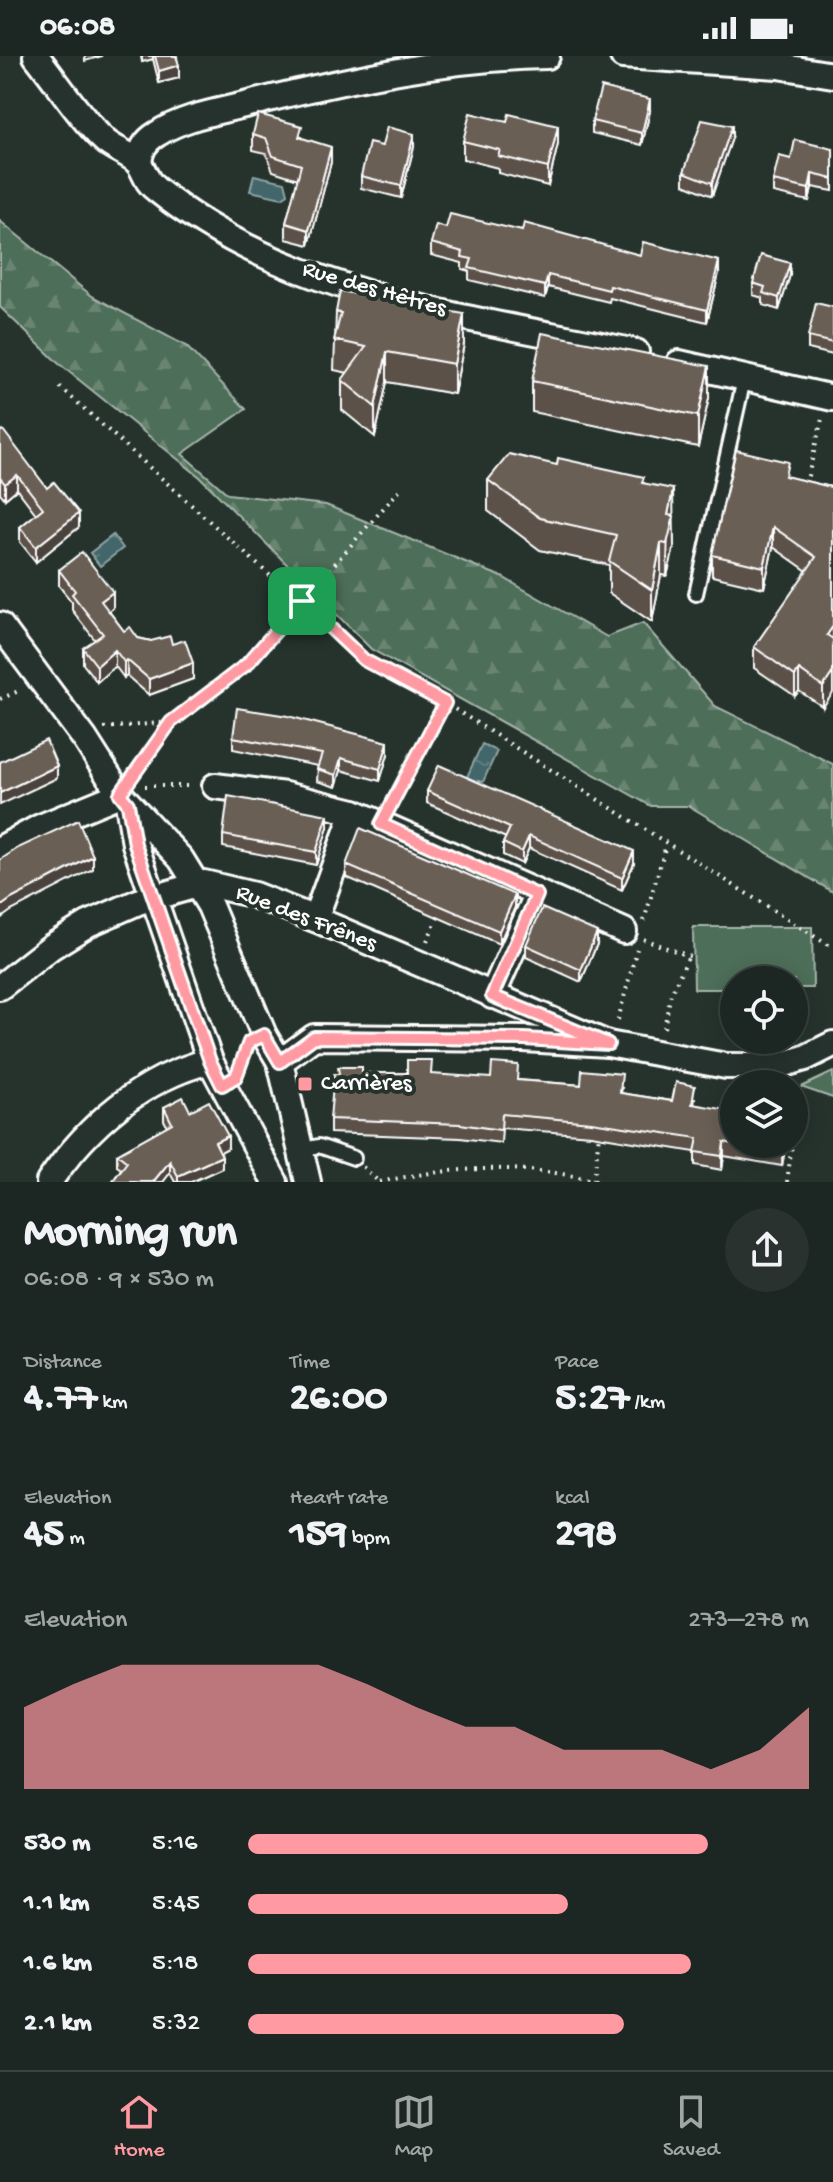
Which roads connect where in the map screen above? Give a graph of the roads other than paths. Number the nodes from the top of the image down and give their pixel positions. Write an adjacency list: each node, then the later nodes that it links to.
1 (36, 56): 5 (street, Rue des Hêtres)
2 (547, 56): 5 (street)
3 (623, 56): 4 (street)
4 (833, 75)
5 (139, 164): 6 (street, Rue des Hêtres)
6 (744, 379): 7 (street, Rue des Hêtres); 8 (lane)
7 (830, 398)
8 (696, 594)
9 (0, 625): 11 (street)
10 (215, 786): 12 (street)
11 (124, 799): 13 (street); 14 (street); 16 (street)
12 (354, 812): 15 (street); 17 (street)
13 (0, 849)
14 (197, 884): 16 (street, Rue des Frênes); 17 (street, Rue des Frênes); 26 (street)
15 (537, 895): 18 (street); 20 (street)
16 (154, 898): 19 (street, Rue des Frênes); 25 (street)
17 (315, 919): 20 (street, Rue des Frênes)
18 (624, 931)
19 (3, 976)
20 (492, 996): 21 (street, Rue des Frênes)
21 (530, 1012): 22 (street); 23 (street, Rue des Frênes)
22 (524, 1039): 23 (street, Rue des Frênes); 26 (street, Rue des Frênes)
23 (608, 1044): 24 (street, Rue des Frênes)
24 (833, 1044)
25 (210, 1061): 29 (street); 30 (street)
26 (280, 1062): 27 (street)
27 (299, 1150): 28 (lane); 29 (street); 32 (street)
28 (354, 1158)
29 (261, 1161): 31 (street)
30 (49, 1182)
31 (275, 1182)
32 (308, 1182)

